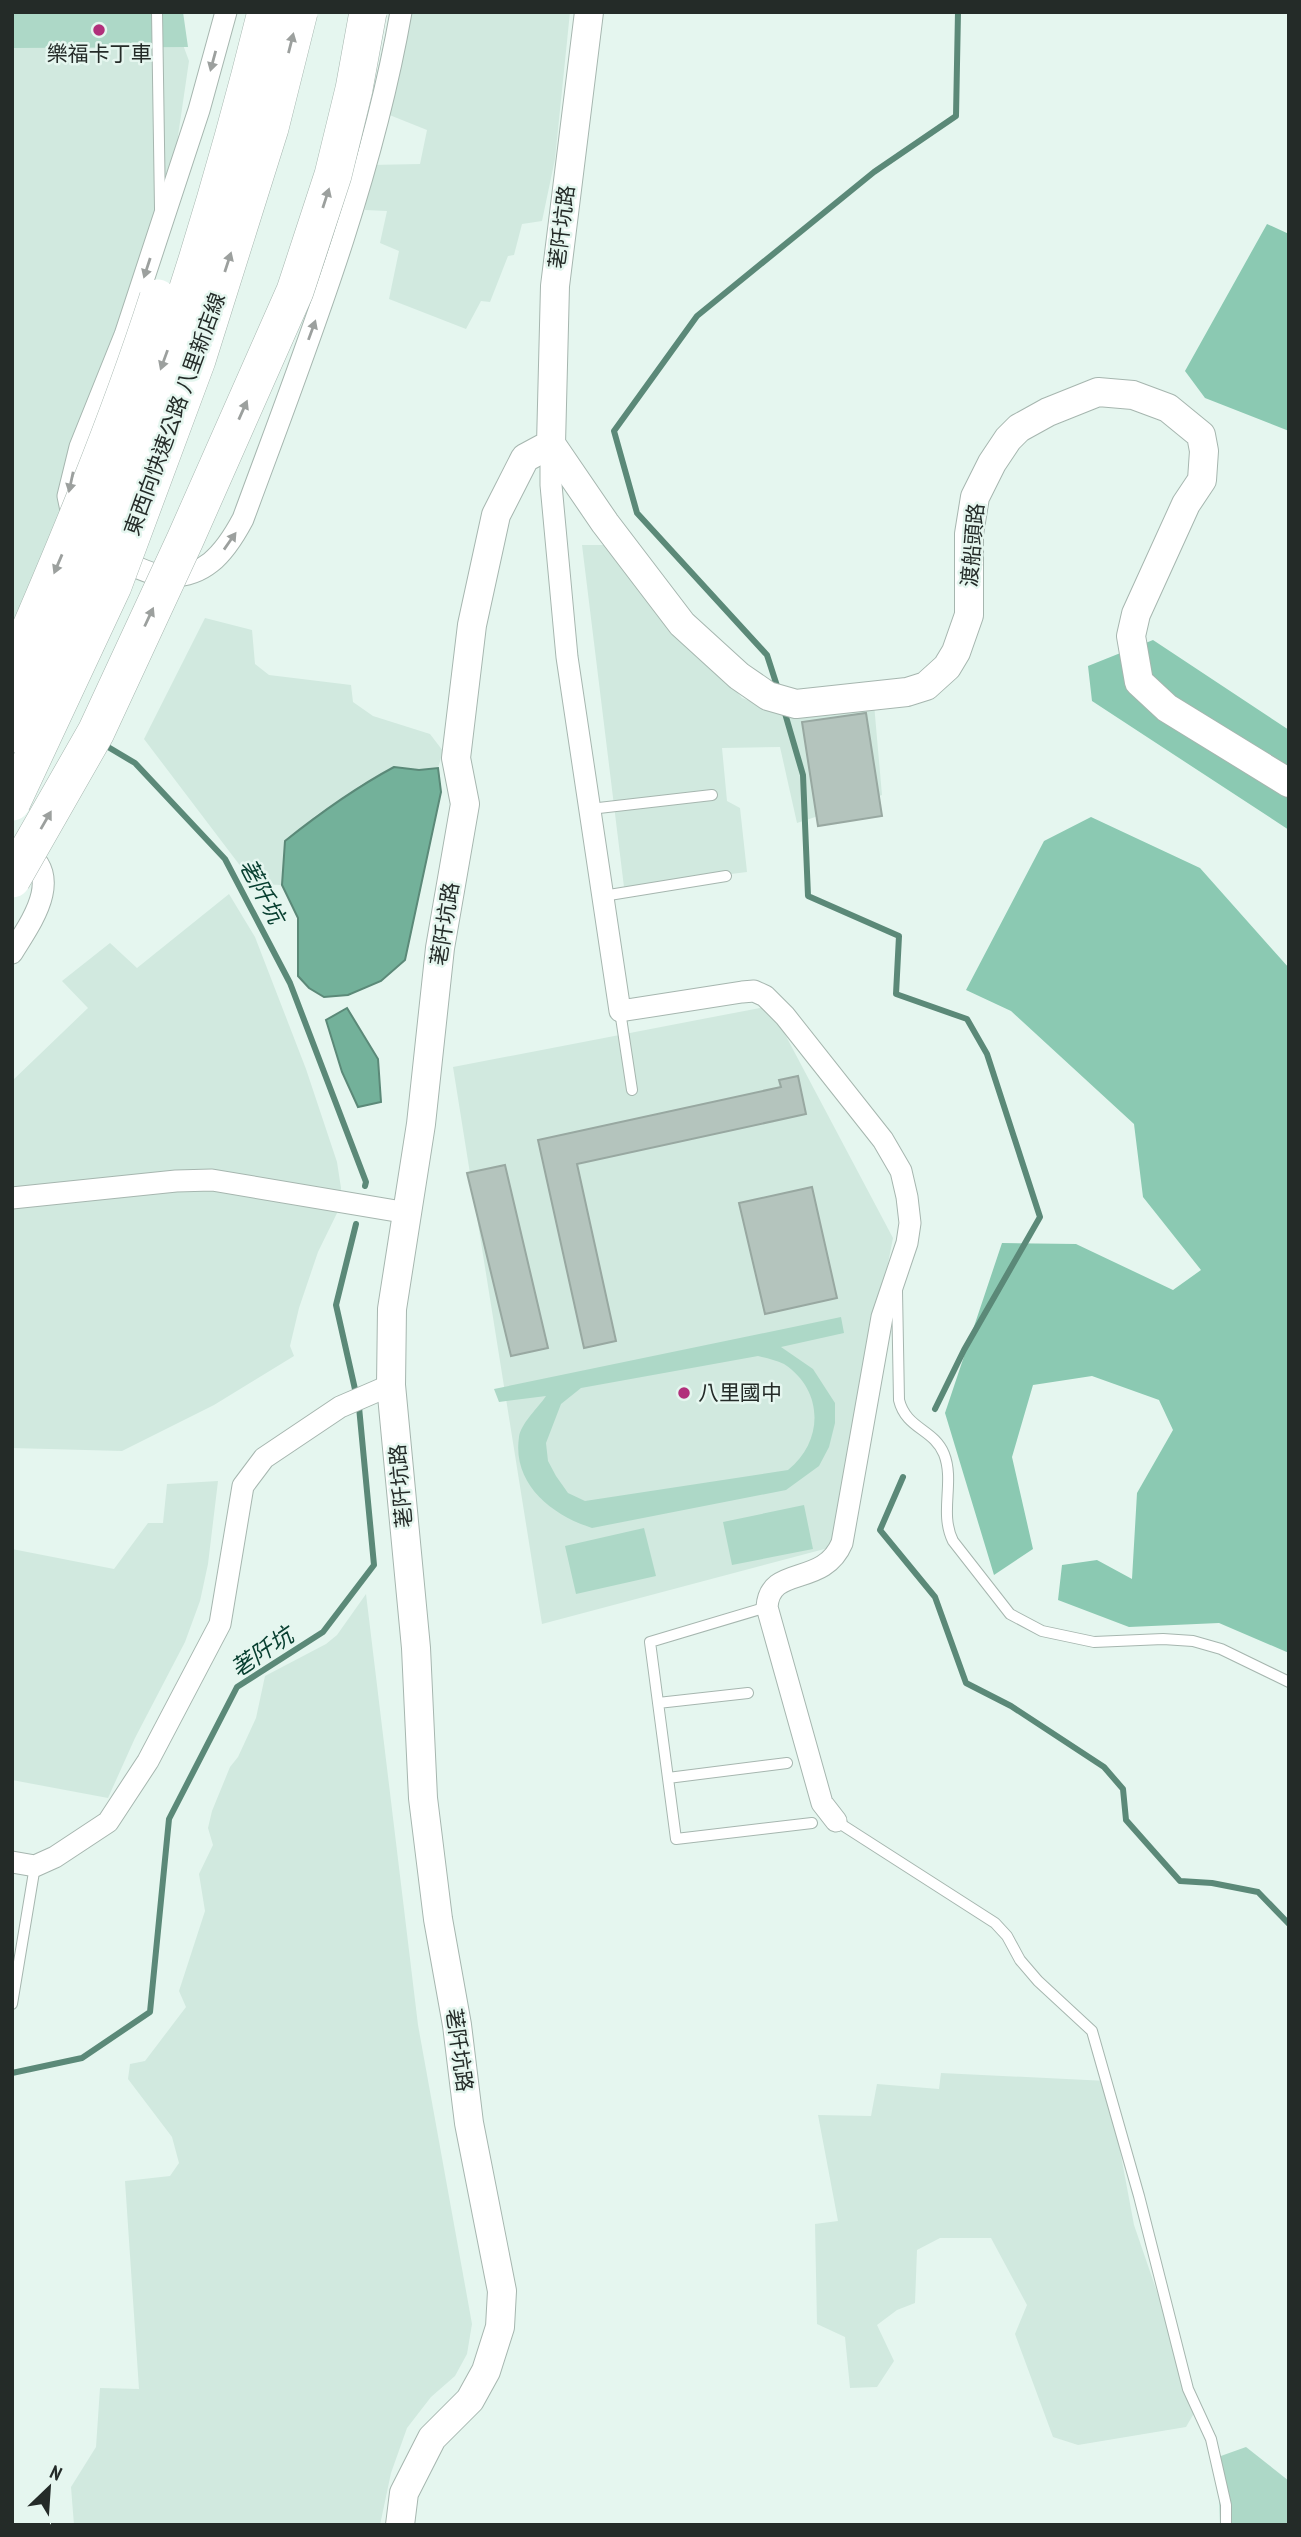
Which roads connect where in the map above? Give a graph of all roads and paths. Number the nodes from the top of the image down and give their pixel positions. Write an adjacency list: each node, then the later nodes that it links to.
1 (157, 12): 9 (lane)
2 (226, 12): 9 (street, one-way to 9)
3 (244, 12): 12 (highway, one-way to 12, bridge)
4 (266, 12): 13 (highway, 東西向快速公路 八里新店線, one-way to 13, bridge)
5 (299, 12): 17 (highway, 東西向快速公路 八里新店線, one-way to 5, bridge)
6 (369, 12): 21 (highway, one-way to 6, bridge)
7 (401, 12): 11 (street, one-way to 7)
8 (589, 12): 10 (street, 荖阡坑路)
9 (160, 229): 11 (street, one-way to 11)
10 (551, 444): 15 (street, 渡船頭路); 18 (street, 荖阡坑路); 27 (street, 荖阡坑路)
11 (109, 555): 13 (street)
12 (12, 671)
13 (21, 734): 14 (street)
14 (12, 771)
15 (1289, 783)
16 (712, 795): 18 (lane)
17 (12, 803)
18 (590, 809): 22 (street, 荖阡坑路)
19 (12, 843): 23 (street)
20 (726, 876): 22 (lane)
21 (12, 879)
22 (603, 896): 24 (street, 荖阡坑路)
23 (12, 953)
24 (620, 1012): 25 (lane); 28 (street)
25 (632, 1090)
26 (12, 1198): 27 (street)
27 (408, 1213): 29 (street, 荖阡坑路)
28 (897, 1270): 30 (street); 31 (lane)
29 (381, 1389): 39 (street); 41 (street, 荖阡坑路)
30 (767, 1607): 33 (lane); 36 (street)
31 (1289, 1682)
32 (748, 1692): 33 (lane)
33 (658, 1703): 35 (lane)
34 (787, 1763): 35 (lane)
35 (668, 1778): 37 (lane)
36 (836, 1821): 42 (lane)
37 (812, 1823)
38 (12, 1862): 39 (street)
39 (35, 1866): 40 (lane)
40 (12, 2004)
41 (400, 2525)
42 (1226, 2525)

